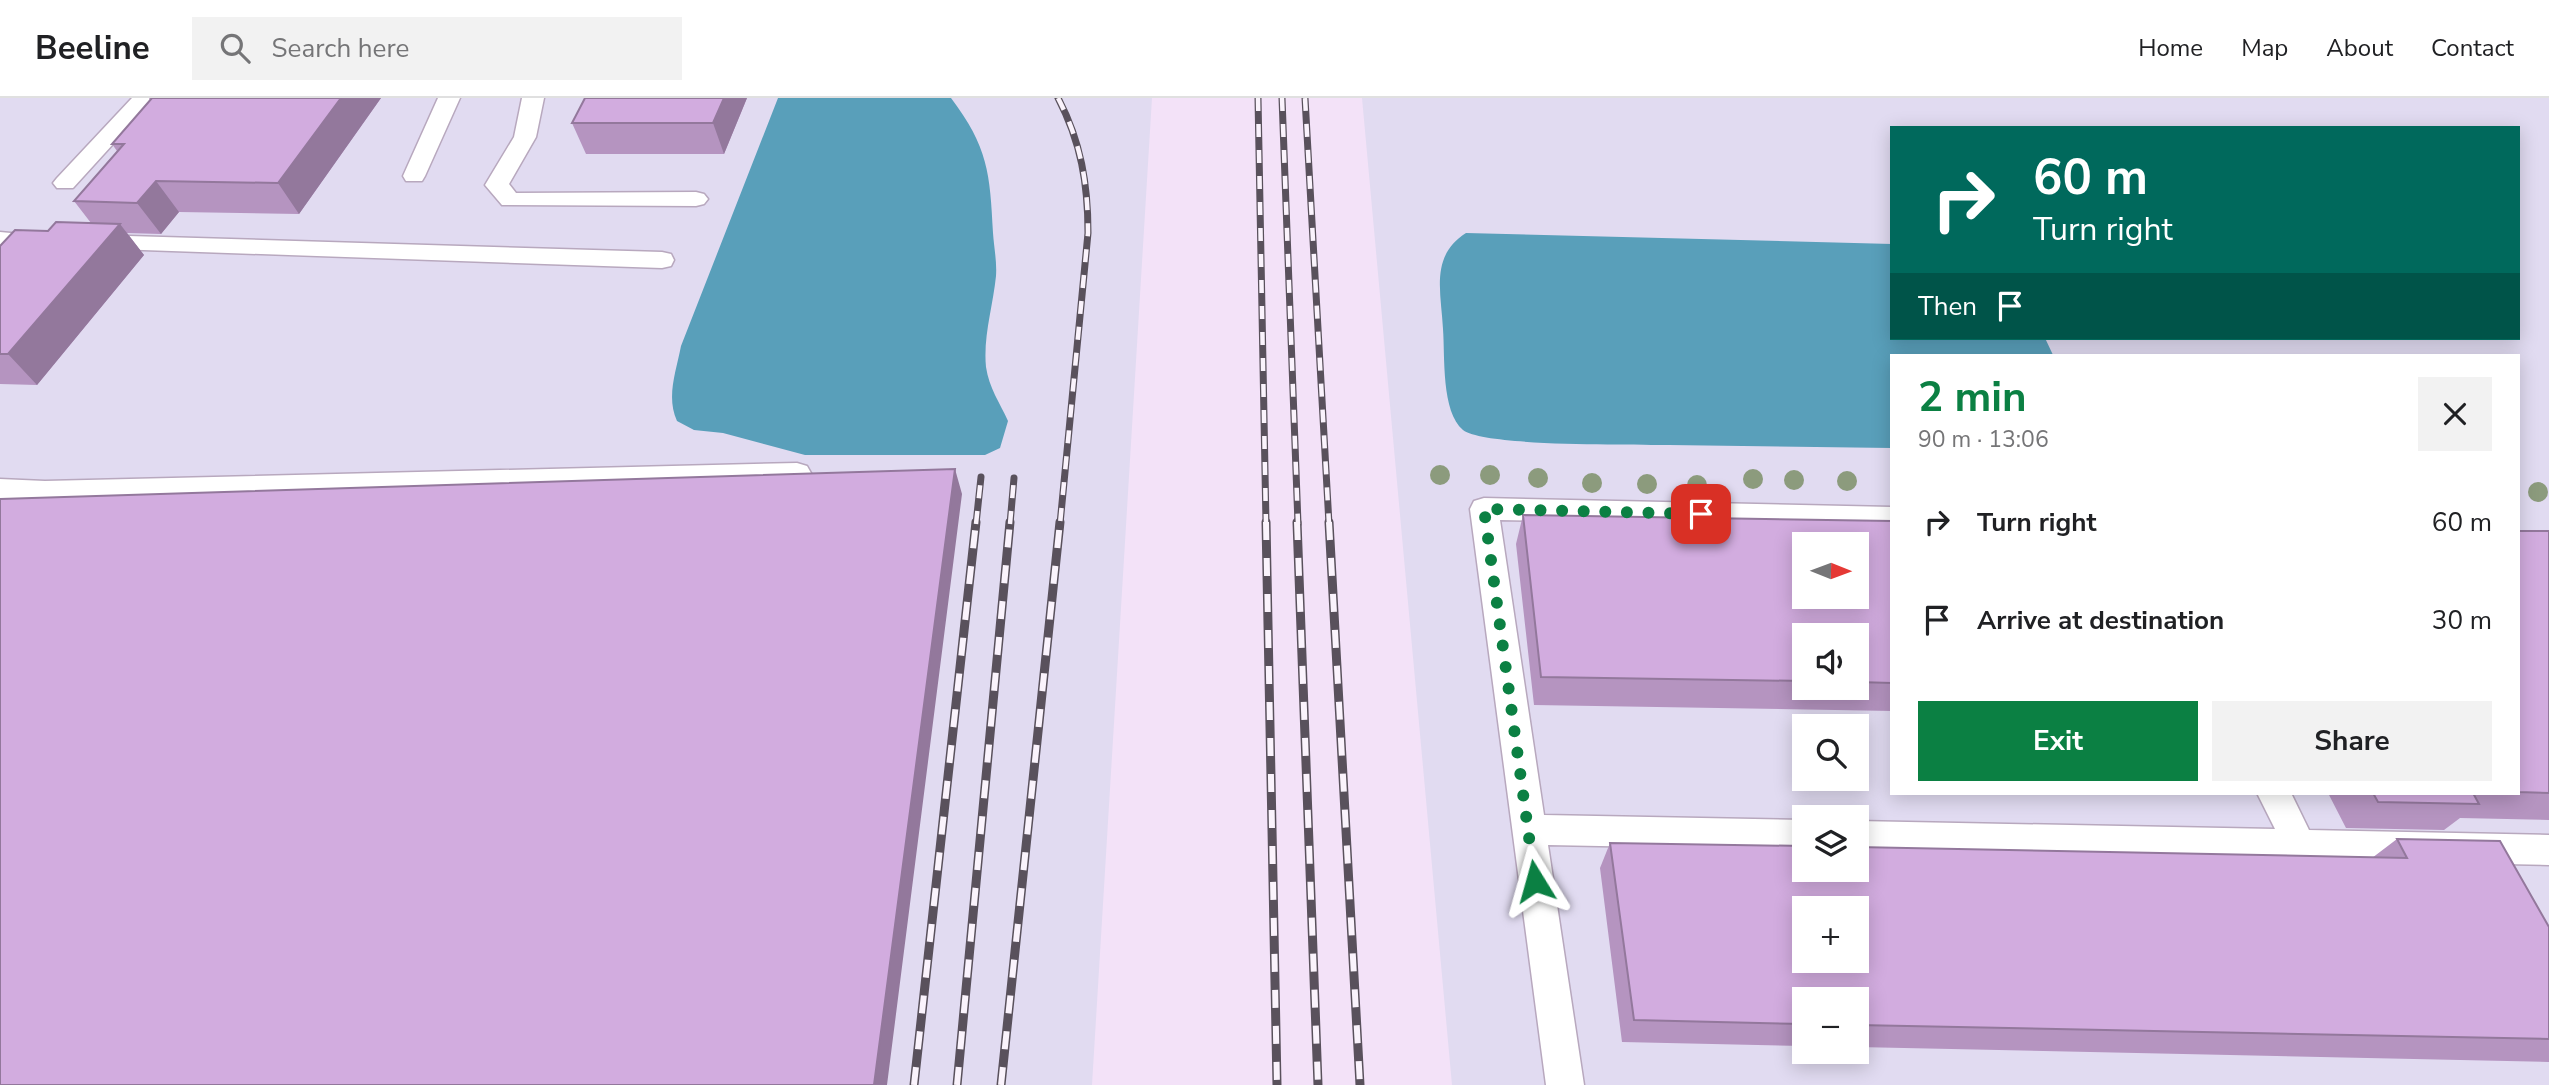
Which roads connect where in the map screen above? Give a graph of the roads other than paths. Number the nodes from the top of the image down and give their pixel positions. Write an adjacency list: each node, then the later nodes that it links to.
1 (144, 98): 5 (lane)
2 (449, 98): 4 (lane)
3 (533, 98): 6 (lane)
4 (414, 176)
5 (65, 183)
6 (696, 199)
7 (0, 240): 8 (lane)
8 (662, 260)
9 (797, 473): 10 (lane)
10 (0, 489)
11 (1890, 518): 13 (lane)
12 (2275, 795): 16 (lane)
13 (1528, 830): 14 (lane); 20 (lane)
14 (1792, 835)
15 (1869, 836): 16 (lane)
16 (2299, 845): 17 (lane)
17 (2492, 849): 18 (lane); 19 (lane)
18 (2549, 850)
19 (2511, 882)
20 (1565, 1085)

